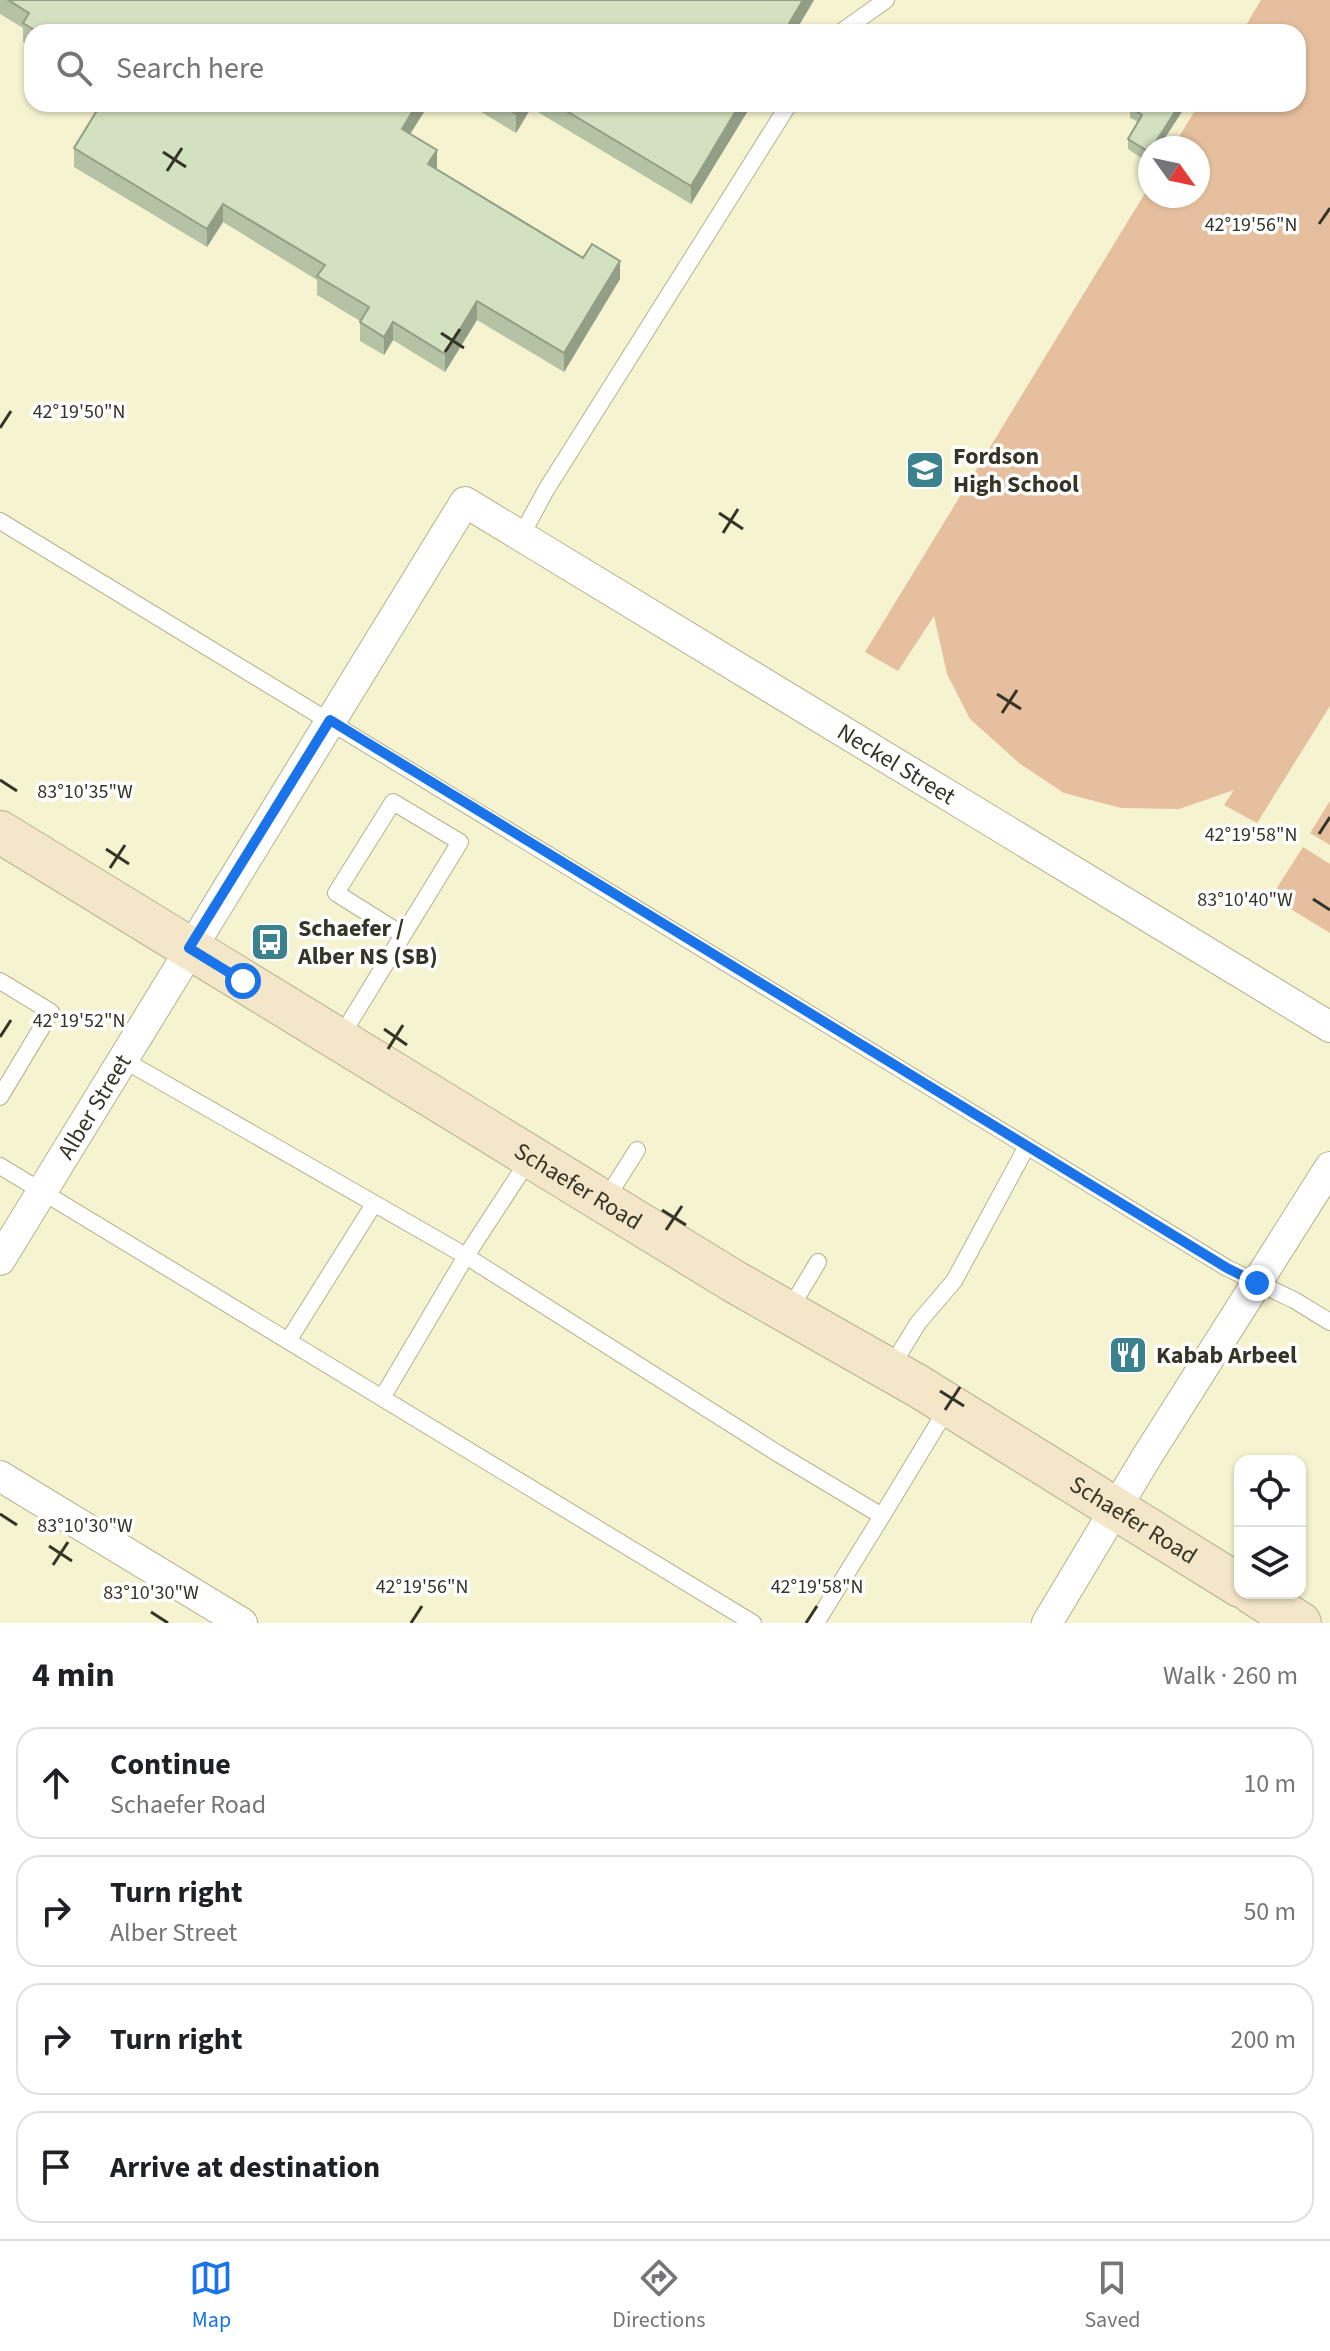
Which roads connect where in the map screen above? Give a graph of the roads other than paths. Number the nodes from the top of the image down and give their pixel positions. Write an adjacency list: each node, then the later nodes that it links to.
1 (886, 0): 2 (lane)
2 (852, 24)
3 (784, 112): 6 (lane)
4 (465, 502): 6 (street, Neckel Street); 7 (street, Alber Street)
5 (0, 521): 7 (lane)
6 (521, 536): 12 (street, Neckel Street)
7 (330, 720): 10 (street, Alber Street); 16 (lane)
8 (0, 832): 10 (main road, Schaefer Road)
9 (403, 935): 9 (lane); 13 (lane)
10 (189, 948): 13 (main road, Schaefer Road); 14 (street, Alber Street)
11 (0, 981): 15 (lane)
12 (1330, 1027)
13 (339, 1040): 18 (main road, Schaefer Road)
14 (122, 1059): 21 (street, Alber Street); 23 (lane)
15 (0, 1097)
16 (1027, 1146): 27 (lane); 31 (lane)
17 (637, 1150): 22 (lane)
18 (530, 1157): 22 (main road, Schaefer Road); 24 (lane)
19 (0, 1166): 21 (lane)
20 (1330, 1167): 27 (street)
21 (42, 1191): 25 (street, Alber Street); 30 (lane)
22 (604, 1202): 28 (main road, Schaefer Road)
23 (374, 1204): 24 (lane); 30 (lane)
24 (466, 1256): 32 (lane); 36 (lane)
25 (0, 1260)
26 (818, 1262): 28 (lane)
27 (1257, 1283): 29 (lane); 35 (street)
28 (787, 1313): 31 (main road, Schaefer Road)
29 (1330, 1322)
30 (288, 1341): 32 (lane)
31 (890, 1370): 33 (main road, Schaefer Road)
32 (382, 1398): 40 (lane)
33 (949, 1405): 35 (main road, Schaefer Road); 36 (lane)
34 (0, 1476): 39 (street)
35 (1116, 1508): 37 (main road, Schaefer Road); 42 (street)
36 (882, 1516): 41 (lane)
37 (1234, 1582)
38 (1262, 1599): 43 (main road)
39 (242, 1623)
40 (753, 1623)
41 (816, 1623)
42 (1047, 1623)
43 (1300, 1623)

